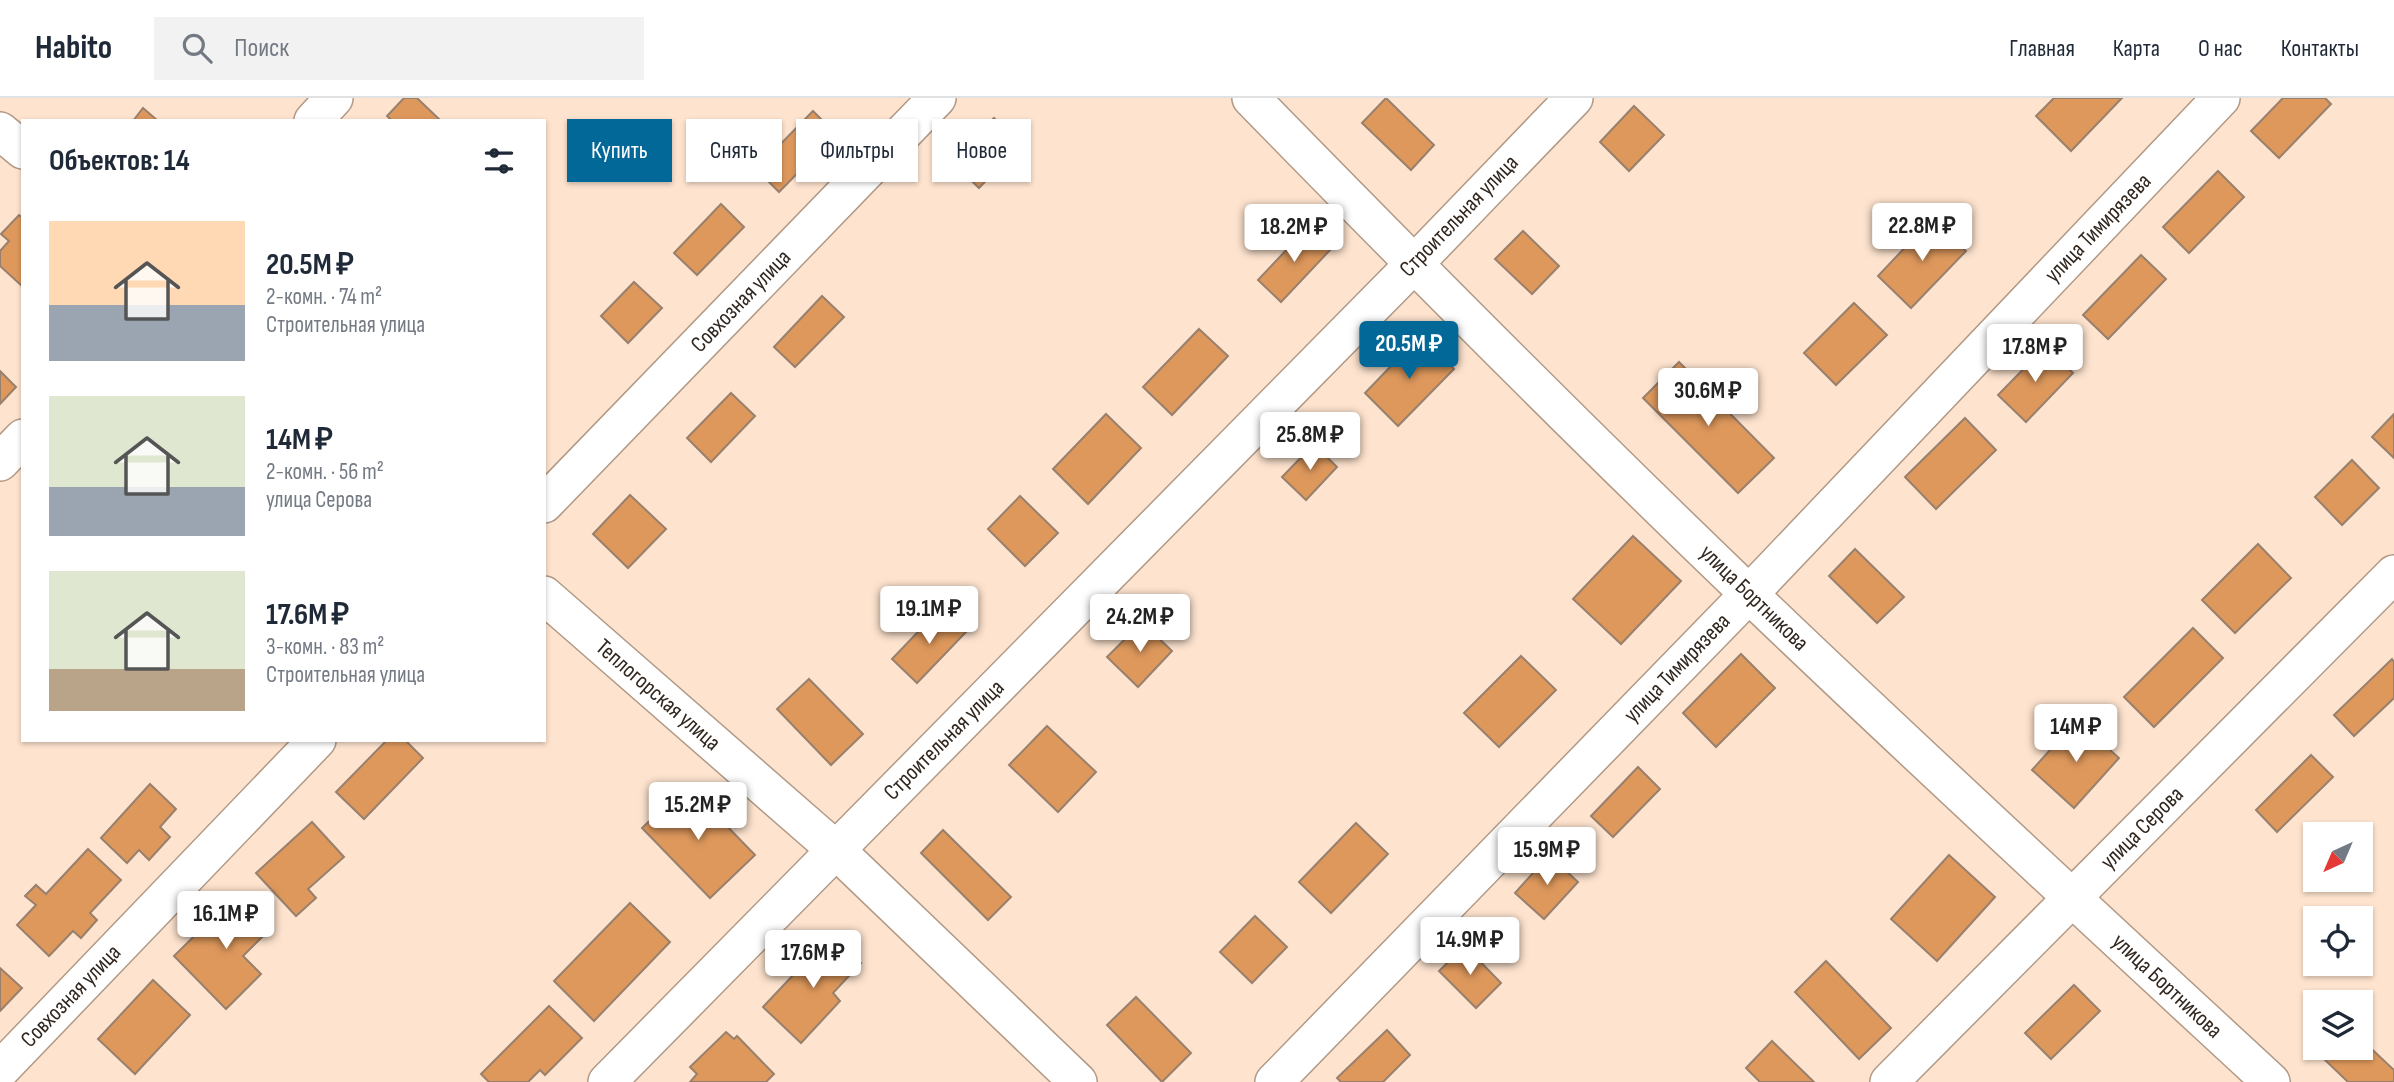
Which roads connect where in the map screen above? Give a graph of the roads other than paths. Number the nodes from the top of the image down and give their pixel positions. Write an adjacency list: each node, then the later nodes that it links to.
1 (334, 98): 6 (street)
2 (937, 98): 12 (street, Совхозная улица)
3 (1251, 98): 9 (street, улица Бортникова)
4 (1574, 98): 9 (street, Строительная улица)
5 (2221, 98): 14 (street, улица Тимирязева)
6 (315, 119)
7 (0, 131): 8 (street)
8 (21, 148)
9 (1413, 264): 14 (street, улица Бортникова); 17 (street, Строительная улица)
10 (21, 440): 11 (street)
11 (0, 462)
12 (546, 502)
13 (2394, 574): 18 (street, улица Серова)
14 (1749, 594): 18 (street, улица Бортникова); 22 (street, улица Тимирязева)
15 (546, 597): 17 (street, Теплогорская улица)
16 (315, 742): 19 (street, Совхозная улица)
17 (836, 850): 20 (street, Строительная улица); 21 (street, Теплогорская улица)
18 (2072, 898): 23 (street, улица Серова); 24 (street, улица Бортникова)
19 (0, 1070)
20 (607, 1082)
21 (1079, 1082)
22 (1274, 1082)
23 (1889, 1082)
24 (2271, 1082)

